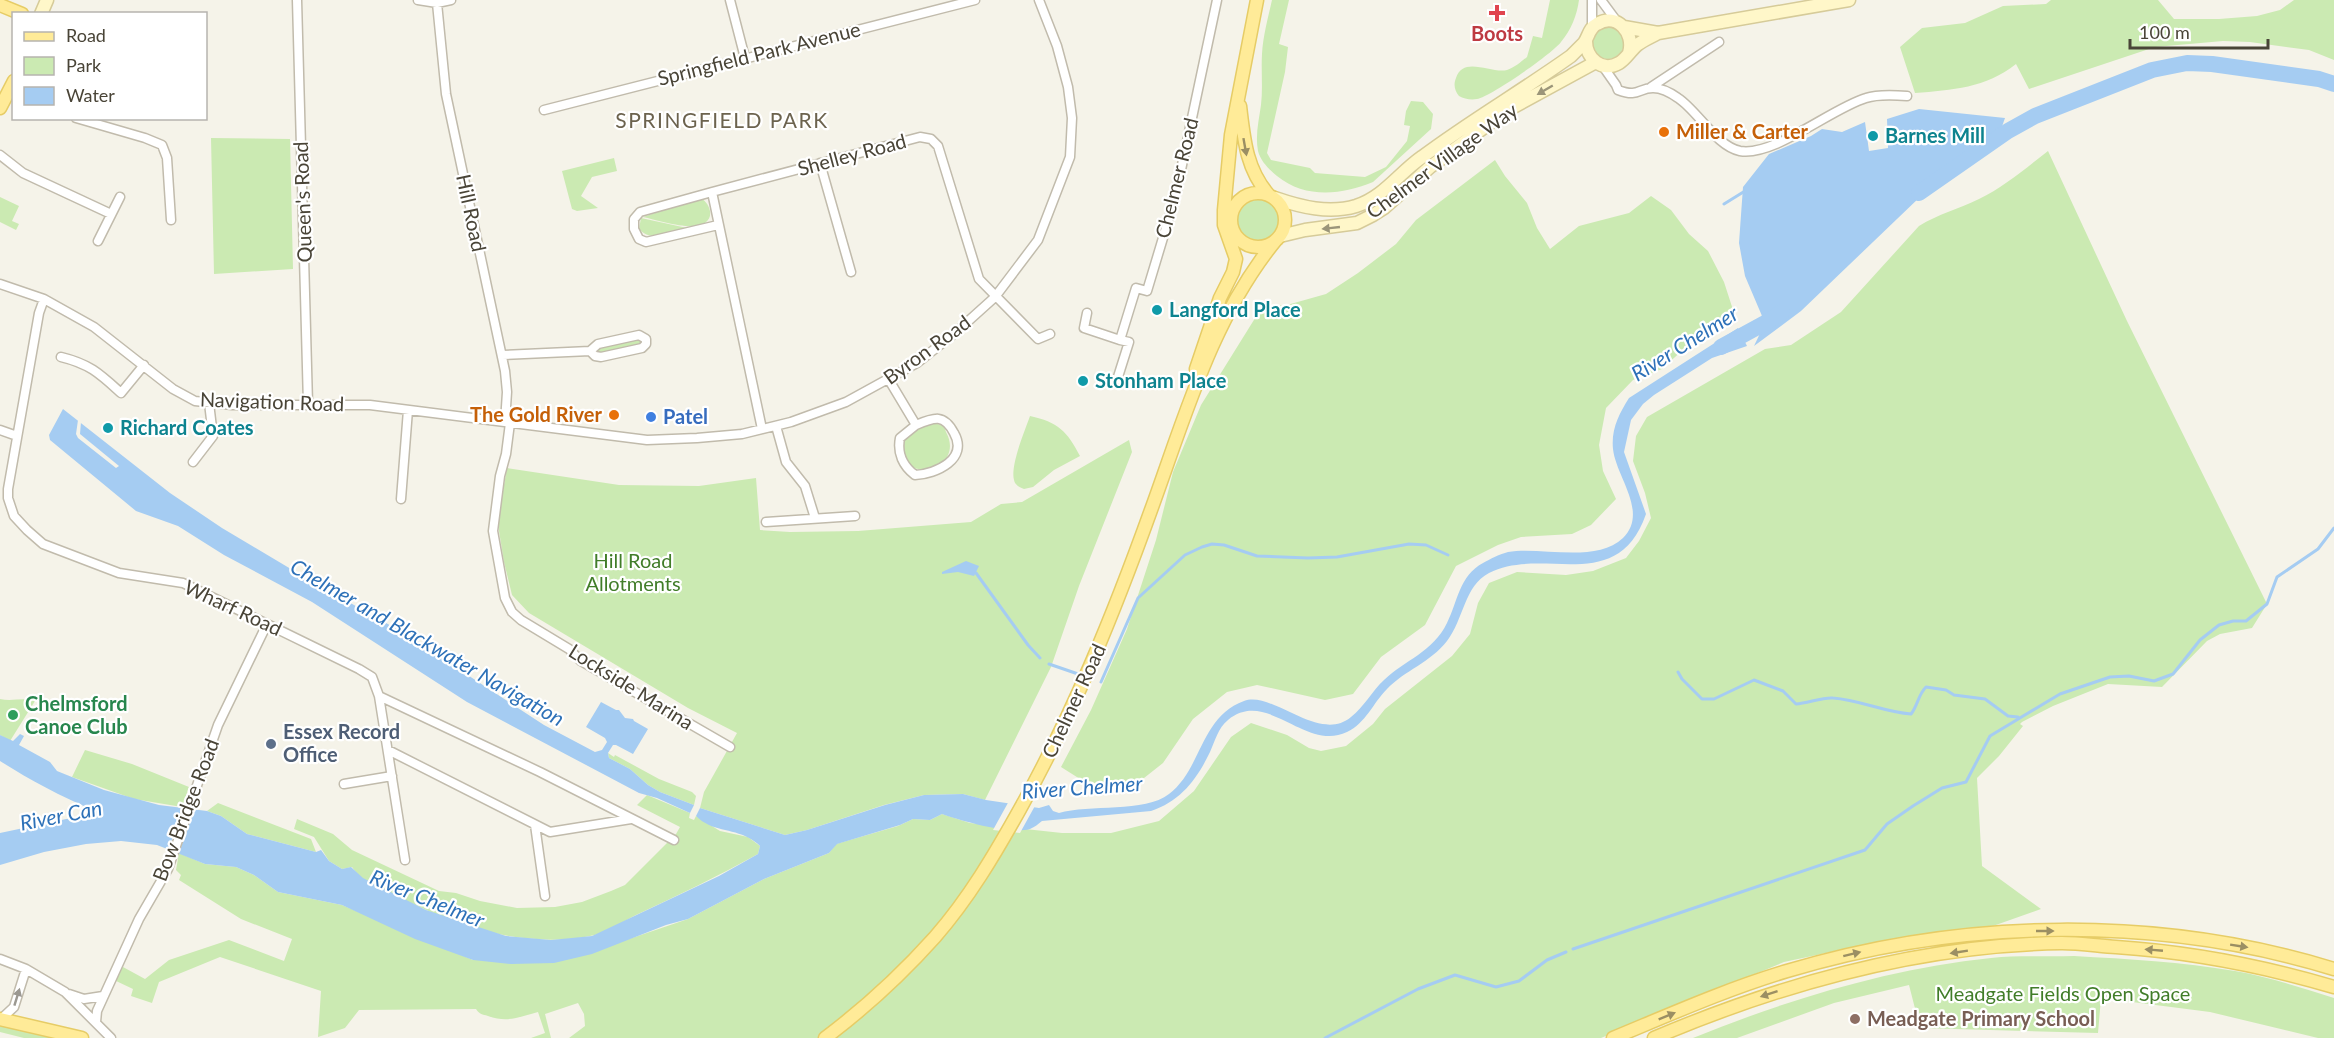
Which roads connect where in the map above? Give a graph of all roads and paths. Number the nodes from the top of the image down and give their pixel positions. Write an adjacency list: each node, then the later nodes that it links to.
1 (297, 0): 59 (street, Queen's Road)
2 (418, 0): 12 (street)
3 (451, 0): 12 (street)
4 (730, 0): 21 (street)
5 (975, 0): 21 (street, Springfield Park Avenue)
6 (1039, 0): 46 (street, Byron Road)
7 (1217, 0): 51 (street, Chelmer Road)
8 (1257, 0): 26 (main road, Chelmer Road)
9 (1592, 0): 16 (street)
10 (1601, 0): 15 (street)
11 (1849, 0): 17 (street, Chelmer Village Way)
12 (437, 3): 53 (street, Hill Road)
13 (0, 5): 14 (main road)
14 (17, 12)
15 (1621, 25): 16 (street, Chelmer Village Way); 17 (street, Chelmer Village Way); 20 (street)
16 (1592, 28): 18 (street, Chelmer Village Way)
17 (1658, 33): 20 (street, Chelmer Village Way)
18 (1586, 41): 22 (street); 35 (street, Chelmer Village Way)
19 (1719, 42): 25 (street)
20 (1627, 55): 22 (street, Chelmer Village Way); 23 (street)
21 (745, 57): 29 (street, Springfield Park Avenue)
22 (1599, 64): 23 (street); 42 (street, Chelmer Village Way, one-way to 42)
23 (1616, 85): 25 (street)
24 (12, 86): 28 (main road)
25 (1651, 87): 27 (street)
26 (1239, 93): 31 (main road, Chelmer Road); 35 (main road, Chelmer Road, one-way to 35)
27 (1907, 96)
28 (6, 102)
29 (544, 110)
30 (83, 120): 39 (street)
31 (1231, 135): 38 (main road, Chelmer Road); 49 (main road, Chelmer Road)
32 (0, 155): 37 (street)
33 (820, 163): 34 (street, Shelley Road); 44 (street); 46 (street, Shelley Road)
34 (712, 192): 40 (street); 40 (street, Shelley Road)
35 (1271, 196): 38 (main road); 42 (main road)
36 (120, 197): 37 (street)
37 (111, 214): 43 (street)
38 (1231, 217): 41 (main road)
39 (171, 220)
40 (718, 225): 65 (street)
41 (1238, 237): 42 (main road); 49 (main road, Chelmer Road)
42 (1278, 238): 60 (main road, Chelmer Road)
43 (98, 241)
44 (851, 272)
45 (0, 284): 47 (street, Navigation Road)
46 (994, 297): 50 (street); 56 (street, Byron Road)
47 (44, 299): 55 (street, Navigation Road); 67 (street, Wharf Road)
48 (1087, 313): 51 (street)
49 (1209, 329): 60 (main road, Chelmer Road)
50 (1050, 334)
51 (1120, 340): 57 (street, Chelmer Road)
52 (590, 351): 52 (street); 53 (street)
53 (502, 355): 62 (street, Hill Road)
54 (61, 357): 55 (street)
55 (144, 366): 58 (street, Navigation Road)
56 (889, 380): 63 (street); 64 (street, Byron Road)
57 (1117, 380)
58 (209, 403): 59 (street, Navigation Road); 68 (street)
59 (308, 404): 61 (street, Navigation Road)
60 (1188, 405): 94 (main road, Chelmer Road)
61 (408, 410): 62 (street, Navigation Road); 69 (street)
62 (507, 422): 65 (street, Byron Road); 75 (street, Lockside Marina)
63 (916, 425): 63 (street)
64 (776, 426): 65 (street, Byron Road); 71 (street)
65 (762, 429)
66 (0, 430): 67 (street)
67 (17, 436): 73 (street, Wharf Road)
68 (193, 462)
69 (401, 499)
70 (855, 516): 71 (street)
71 (815, 518): 72 (street)
72 (766, 522)
73 (267, 624): 74 (street, Wharf Road); 89 (street, Bow Bridge Road)
74 (379, 696): 76 (street, Wharf Road); 79 (street)
75 (730, 747)
76 (388, 750): 77 (street, Wharf Road); 80 (street)
77 (392, 776): 78 (street); 82 (street, Wharf Road)
78 (344, 784)
79 (631, 819): 80 (street); 81 (street)
80 (535, 825): 83 (street)
81 (674, 840)
82 (405, 860)
83 (545, 896)
84 (0, 959): 85 (street)
85 (26, 969): 88 (street); 90 (street, one-way to 85)
86 (2334, 969): 95 (main road, one-way to 86)
87 (2334, 987): 96 (main road, one-way to 96)
88 (65, 992): 89 (street); 91 (street)
89 (104, 996): 91 (street, Bow Bridge Road)
90 (0, 1019): 92 (main road)
91 (96, 1022): 93 (street)
92 (82, 1038)
93 (111, 1038)
94 (825, 1038)
95 (1613, 1038)
96 (1654, 1038)

